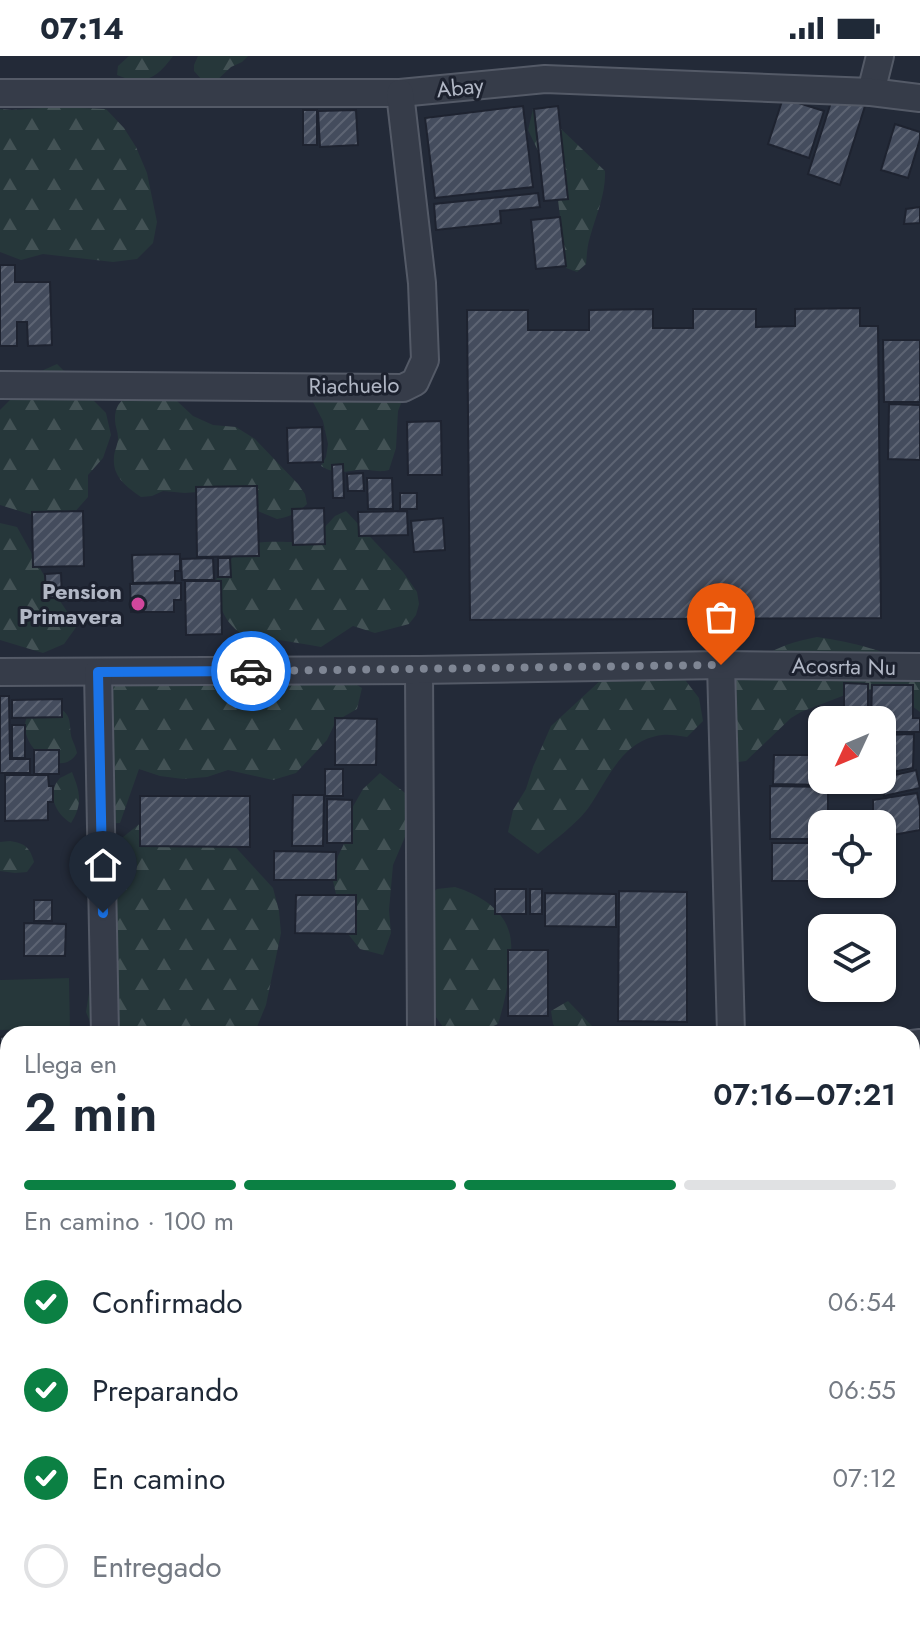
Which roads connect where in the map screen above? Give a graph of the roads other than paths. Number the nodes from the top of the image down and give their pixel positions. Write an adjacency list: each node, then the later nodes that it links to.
1 (880, 56): 3 (street)
2 (544, 68): 3 (street, Abay); 5 (street, Abay)
3 (871, 92): 6 (street, Abay)
4 (0, 93): 5 (street, Abay)
5 (400, 93): 7 (street, Riachuelo)
6 (920, 98)
7 (0, 385)
8 (721, 665): 9 (street, Acosrta Nu); 10 (street, Acosrta Nu); 15 (street)
9 (920, 667)
10 (419, 670): 12 (street, Acosrta Nu); 14 (street)
11 (0, 672): 12 (street, Acosrta Nu)
12 (98, 672): 13 (street)
13 (105, 1026)
14 (421, 1026)
15 (731, 1026)

